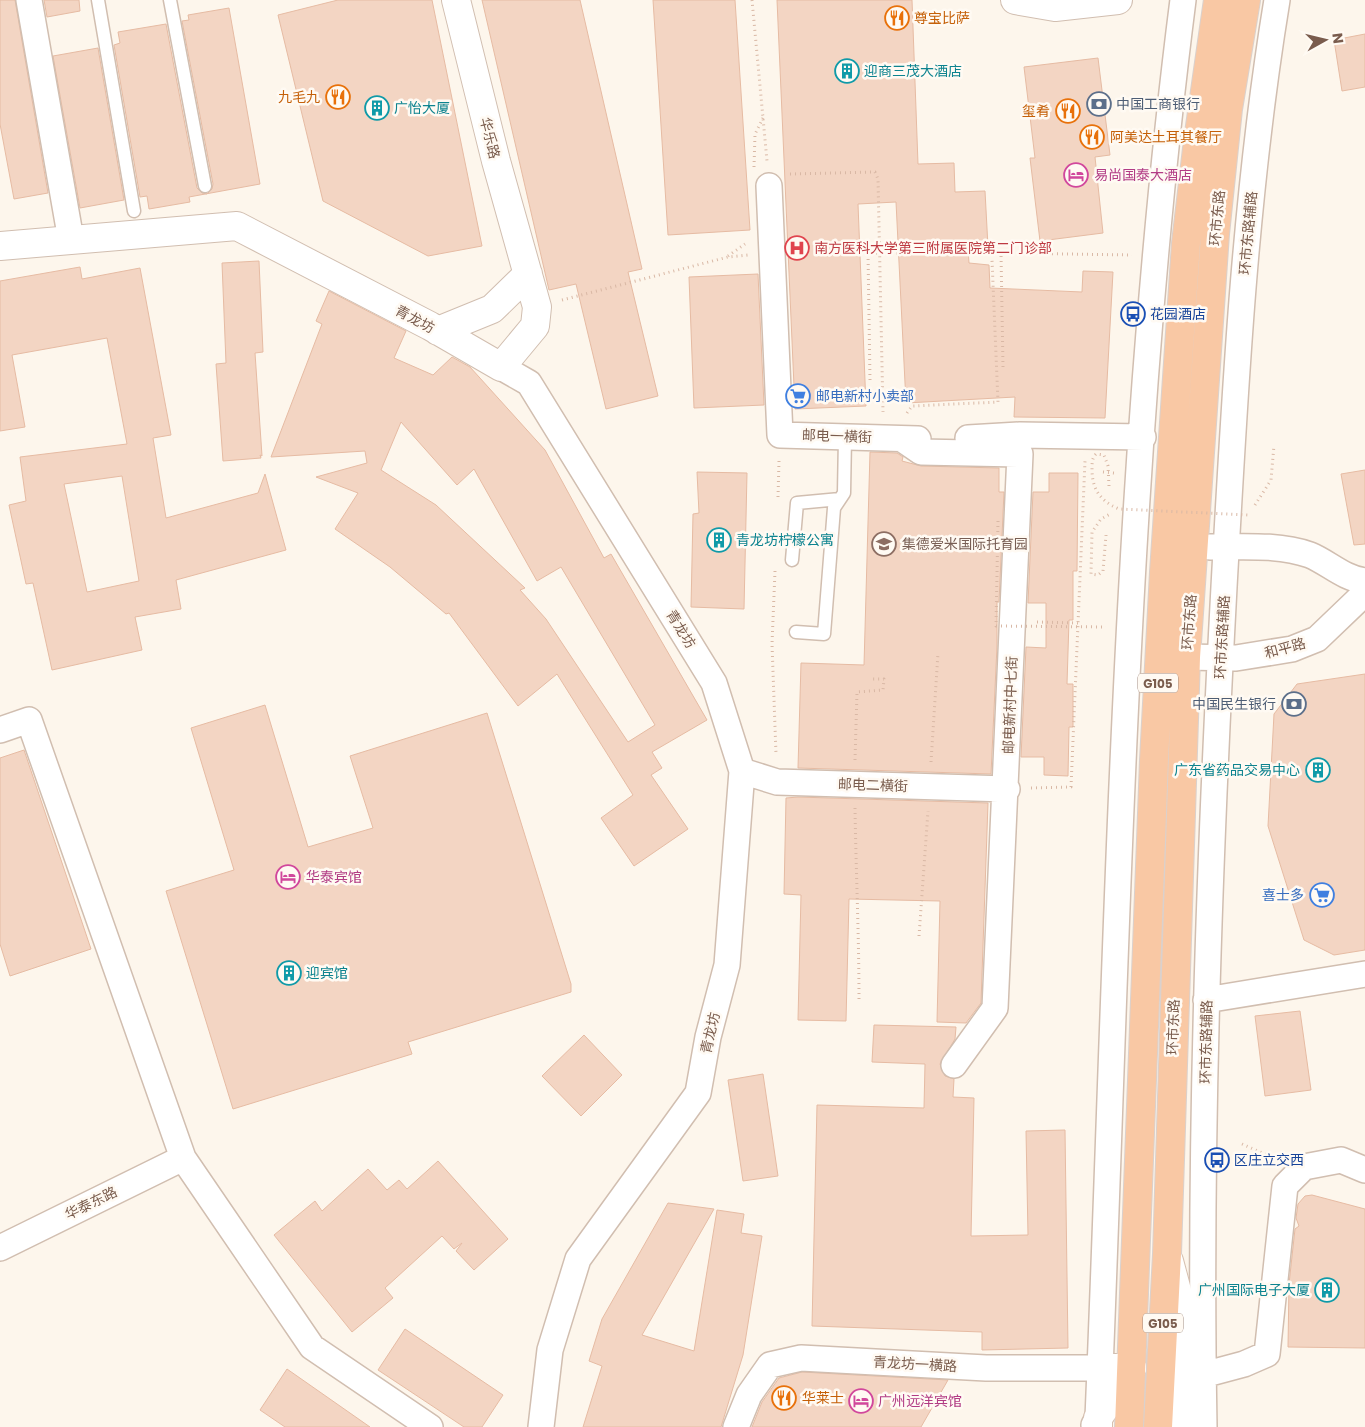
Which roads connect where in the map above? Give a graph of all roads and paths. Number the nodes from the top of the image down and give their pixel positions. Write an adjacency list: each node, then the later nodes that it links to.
1 (29, 0): 16 (street)
2 (98, 0): 15 (lane)
3 (170, 0): 14 (lane)
4 (456, 0): 24 (street, 华乐路)
5 (752, 0): 12 (path)
6 (1015, 0): 7 (street)
7 (1118, 0)
8 (1183, 0): 31 (street)
9 (1218, 0): 73 (highway, 环市东路 / G105)
10 (1246, 0): 42 (highway, 环市东路 / G105)
11 (1277, 0): 43 (street, 环市东路辅路)
12 (767, 160)
13 (779, 180): 30 (street); 33 (path)
14 (205, 186)
15 (134, 211)
16 (71, 240): 17 (street, 青龙坊); 26 (street, 青龙坊)
17 (0, 246)
18 (989, 252): 19 (path)
19 (1000, 252): 21 (path); 27 (path)
20 (898, 253): 29 (path, bridge)
21 (1132, 256)
22 (728, 257): 25 (path)
23 (992, 260): 33 (path)
24 (528, 274): 25 (street, 华乐路); 26 (street)
25 (537, 307): 28 (street, 华乐路)
26 (438, 331): 28 (street, 青龙坊)
27 (1003, 366)
28 (501, 367): 56 (street, 青龙坊)
29 (870, 380)
30 (780, 435): 32 (street, 邮电一横街); 38 (path)
31 (1143, 436): 33 (street, 邮电一横街); 72 (street)
32 (845, 437): 33 (street, 邮电一横街); 37 (lane)
33 (893, 438): 48 (street, 邮电新村中七街)
34 (1274, 445): 39 (path, bridge)
35 (1076, 458): 49 (path)
36 (1109, 486): 39 (path, bridge)
37 (840, 499): 44 (lane); 51 (lane)
38 (778, 505)
39 (1120, 509): 41 (path)
40 (998, 521): 50 (path, bridge)
41 (1106, 534)
42 (1194, 547): 43 (street); 52 (highway, 环市东路 / G105)
43 (1226, 547): 46 (street); 53 (street, 环市东路辅路)
44 (792, 560)
45 (775, 564): 57 (path)
46 (1365, 581)
47 (1365, 592): 53 (street, 和平路)
48 (1013, 622): 49 (path); 59 (street, 邮电新村中七街)
49 (1078, 623): 59 (path)
50 (1106, 627)
51 (796, 632)
52 (1186, 657): 53 (street, 和平路); 70 (highway, 环市东路 / G105)
53 (1220, 659): 62 (street, 环市东路辅路)
54 (872, 679): 58 (path)
55 (0, 730): 65 (street)
56 (742, 771): 57 (street, 邮电二横街); 78 (street, 青龙坊)
57 (777, 782): 58 (street, 邮电二横街)
58 (854, 784): 59 (street, 邮电二横街); 61 (path)
59 (1007, 789): 63 (street, 邮电新村中七街)
60 (1365, 974): 62 (street)
61 (859, 1000)
62 (1206, 1000): 69 (street, 环市东路辅路)
63 (954, 1065)
64 (1242, 1144): 67 (path)
65 (183, 1158): 68 (street, 华泰东路); 77 (street)
66 (1365, 1170): 67 (street)
67 (1297, 1174): 74 (street)
68 (0, 1248)
69 (1202, 1251): 71 (street); 74 (street, 环市东路辅路)
70 (1167, 1254): 71 (street); 75 (highway, 环市东路 / G105)
71 (1184, 1317): 74 (street); 75 (street); 82 (street)
72 (1100, 1368): 73 (street, 青龙坊一横路); 76 (street); 79 (street, 青龙坊一横路)
73 (1132, 1368): 76 (street); 80 (highway, 环市东路 / G105)
74 (1203, 1375): 83 (street, 环市东路辅路)
75 (1160, 1392): 81 (highway, 环市东路 / G105)
76 (1096, 1424)
77 (430, 1427)
78 (542, 1427)
79 (736, 1427)
80 (1129, 1427)
81 (1158, 1427)
82 (1182, 1427)
83 (1204, 1427)

